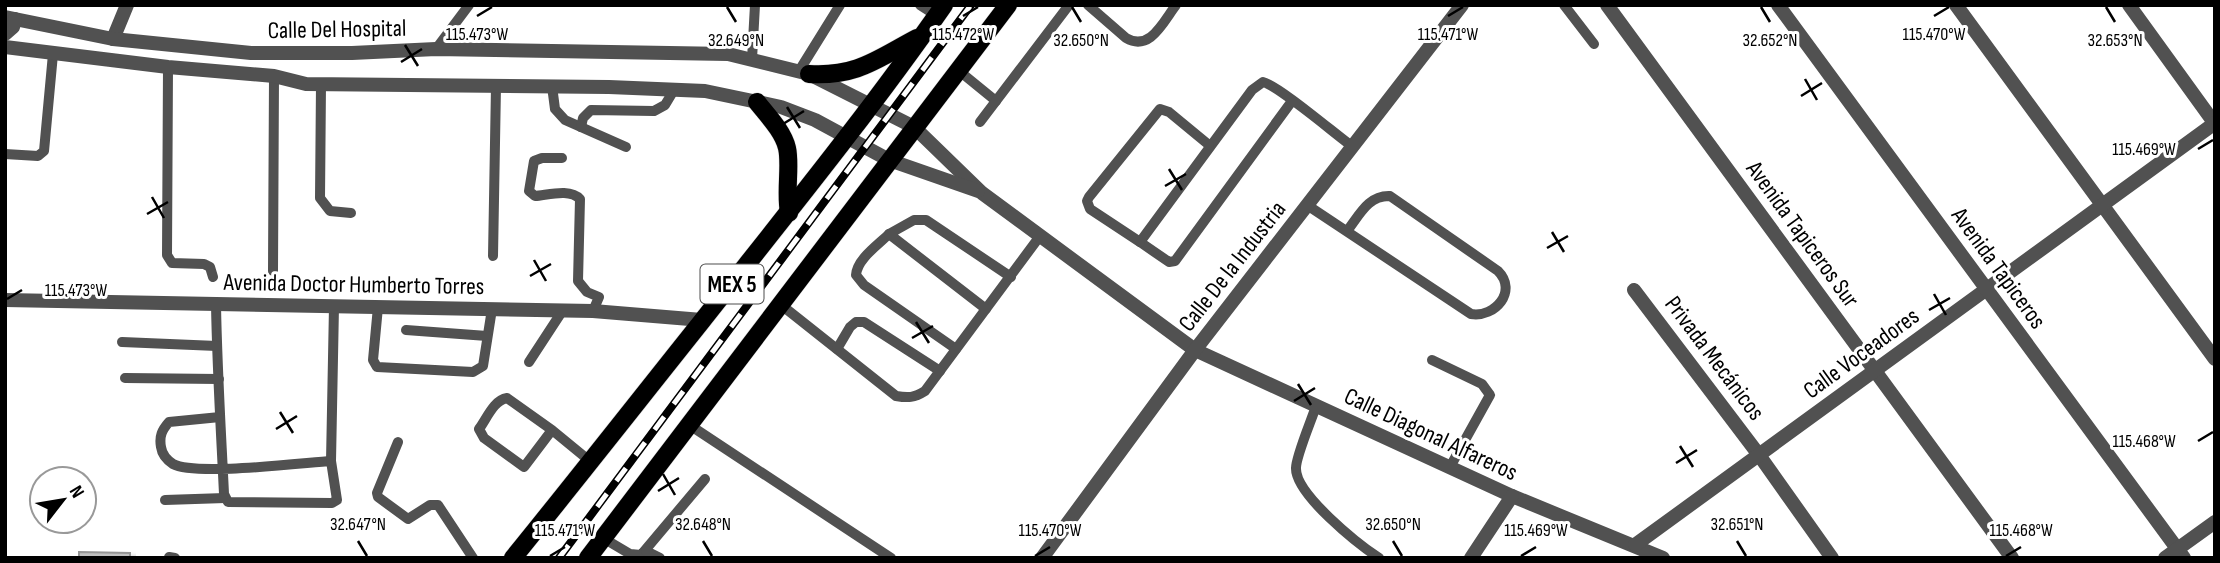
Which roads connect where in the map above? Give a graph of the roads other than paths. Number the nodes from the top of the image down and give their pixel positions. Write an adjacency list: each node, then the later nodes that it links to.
1 (8, 5): 18 (street)
2 (127, 5): 21 (street)
3 (469, 5): 24 (lane)
4 (755, 5): 26 (lane)
5 (840, 5): 29 (lane)
6 (920, 5): 17 (lane)
7 (1008, 5): 28 (main road, MEX 5)
8 (1069, 5): 35 (lane)
9 (1088, 5): 10 (lane)
10 (1176, 5)
11 (1564, 5): 22 (lane)
12 (1607, 5): 85 (street, Avenida Tapiceros Sur)
13 (1778, 5): 63 (street, Avenida Tapiceros)
14 (1956, 5): 52 (street)
15 (2129, 5): 40 (street)
16 (1457, 7): 46 (street, Calle De la Industria)
17 (941, 10): 20 (main road, MEX 5)
18 (10, 18): 19 (street); 21 (street, Calle Del Hospital)
19 (5, 34)
20 (923, 35): 29 (main road); 38 (main road, MEX 5)
21 (113, 39): 24 (street, Calle Del Hospital)
22 (1594, 44)
23 (5, 47): 25 (street, Calle Del Hospital)
24 (436, 49): 26 (street, Calle Del Hospital)
25 (54, 54): 27 (street, Calle Del Hospital); 47 (lane)
26 (752, 59): 29 (street, Calle Del Hospital)
27 (168, 67): 30 (street, Calle Del Hospital); 61 (lane)
28 (958, 70): 35 (lane); 42 (main road, MEX 5)
29 (804, 72): 38 (street, Calle Del Hospital)
30 (274, 76): 31 (street, Calle Del Hospital); 60 (lane)
31 (321, 84): 32 (street, Calle Del Hospital); 53 (lane)
32 (496, 86): 33 (street, Calle Del Hospital); 59 (lane)
33 (552, 86): 34 (street, Calle Del Hospital); 41 (lane)
34 (674, 90): 37 (street, Calle Del Hospital); 41 (lane)
35 (996, 101): 39 (lane)
36 (1292, 101): 44 (lane); 46 (lane); 58 (lane)
37 (757, 102): 43 (street, Calle Del Hospital); 54 (main road)
38 (873, 104): 42 (street, Calle Del Hospital); 43 (main road, MEX 5)
39 (980, 122)
40 (2215, 123): 52 (street, Calle Voceadores)
41 (581, 127): 45 (lane)
42 (914, 127): 49 (main road, MEX 5); 50 (street, Calle Diagonal Alfareros)
43 (845, 138): 49 (street, Calle Del Hospital); 54 (main road, MEX 5)
44 (1209, 145): 58 (lane); 58 (lane)
45 (626, 147)
46 (1353, 147): 51 (street, Calle De la Industria)
47 (5, 154)
48 (562, 158): 73 (lane)
49 (888, 160): 50 (street, Calle Diagonal Alfareros); 67 (main road, MEX 5)
50 (982, 193): 57 (street, Calle Diagonal Alfareros)
51 (1307, 205): 55 (lane); 81 (street, Calle De la Industria)
52 (2103, 205): 63 (street, Calle Voceadores); 82 (street)
53 (351, 213)
54 (789, 213): 74 (main road, MEX 5)
55 (1347, 231): 55 (lane)
56 (889, 234): 62 (lane); 71 (lane); 80 (lane)
57 (1040, 236): 62 (lane); 81 (street, Calle Diagonal Alfareros)
58 (1140, 242)
59 (493, 256)
60 (272, 271)
61 (213, 276)
62 (1011, 277): 71 (lane)
63 (1986, 289): 85 (street, Calle Voceadores); 107 (street, Avenida Tapiceros)
64 (1634, 290): 94 (street, Privada Mecánicos)
65 (5, 300): 66 (street, Avenida Doctor Humberto Torres)
66 (216, 304): 68 (street, Avenida Doctor Humberto Torres); 78 (lane)
67 (780, 304): 79 (lane); 91 (main road, MEX 5)
68 (334, 306): 69 (street, Avenida Doctor Humberto Torres); 95 (lane)
69 (378, 307): 70 (street, Avenida Doctor Humberto Torres); 76 (lane)
70 (492, 309): 72 (street, Avenida Doctor Humberto Torres); 76 (lane)
71 (986, 309): 80 (lane)
72 (562, 310): 73 (street, Avenida Doctor Humberto Torres); 84 (lane)
73 (593, 311): 74 (street, Avenida Doctor Humberto Torres)
74 (702, 320): 96 (main road, MEX 5)
75 (406, 330): 76 (lane)
76 (487, 336)
77 (122, 342): 78 (lane)
78 (217, 346): 88 (lane)
79 (837, 349): 86 (lane); 86 (lane)
80 (956, 349): 86 (lane)
81 (1195, 350): 89 (street, Calle Diagonal Alfareros); 116 (street, Calle De la Industria)
82 (2215, 359)
83 (1432, 360): 97 (lane)
84 (529, 362)
85 (1875, 370): 94 (street, Calle Voceadores); 120 (street, Avenida Tapiceros Sur)
86 (940, 371)
87 (125, 378): 88 (lane)
88 (219, 379): 90 (lane)
89 (1316, 406): 97 (street, Calle Diagonal Alfareros); 117 (lane)
90 (220, 417): 98 (lane); 98 (lane)
91 (688, 425): 104 (main road, MEX 5); 115 (lane)
92 (552, 430): 92 (lane); 96 (lane)
93 (398, 442): 111 (lane)
94 (1759, 455): 105 (street, Calle Voceadores); 119 (street, Privada Mecánicos)
95 (331, 461): 98 (lane); 101 (lane)
96 (591, 462): 112 (main road, MEX 5)
97 (1450, 467): 100 (street, Calle Diagonal Alfareros)
98 (223, 468): 101 (lane)
99 (705, 479): 106 (lane)
100 (1512, 496): 105 (street, Calle Diagonal Alfareros); 108 (street)
101 (225, 498): 102 (lane)
102 (165, 500)
103 (2215, 522): 107 (street)
104 (603, 538): 106 (lane); 113 (main road, MEX 5)
105 (1635, 545): 118 (street, Calle Diagonal Alfareros)
106 (646, 551): 114 (lane)
107 (2175, 555)
108 (1475, 556)
109 (169, 557): 110 (lane)
110 (176, 558)
111 (473, 558)
112 (513, 558)
113 (588, 558)
114 (660, 558)
115 (891, 558)
116 (1042, 558)
117 (1379, 558)
118 (1663, 558)
119 (1832, 558)
120 (2012, 558)

